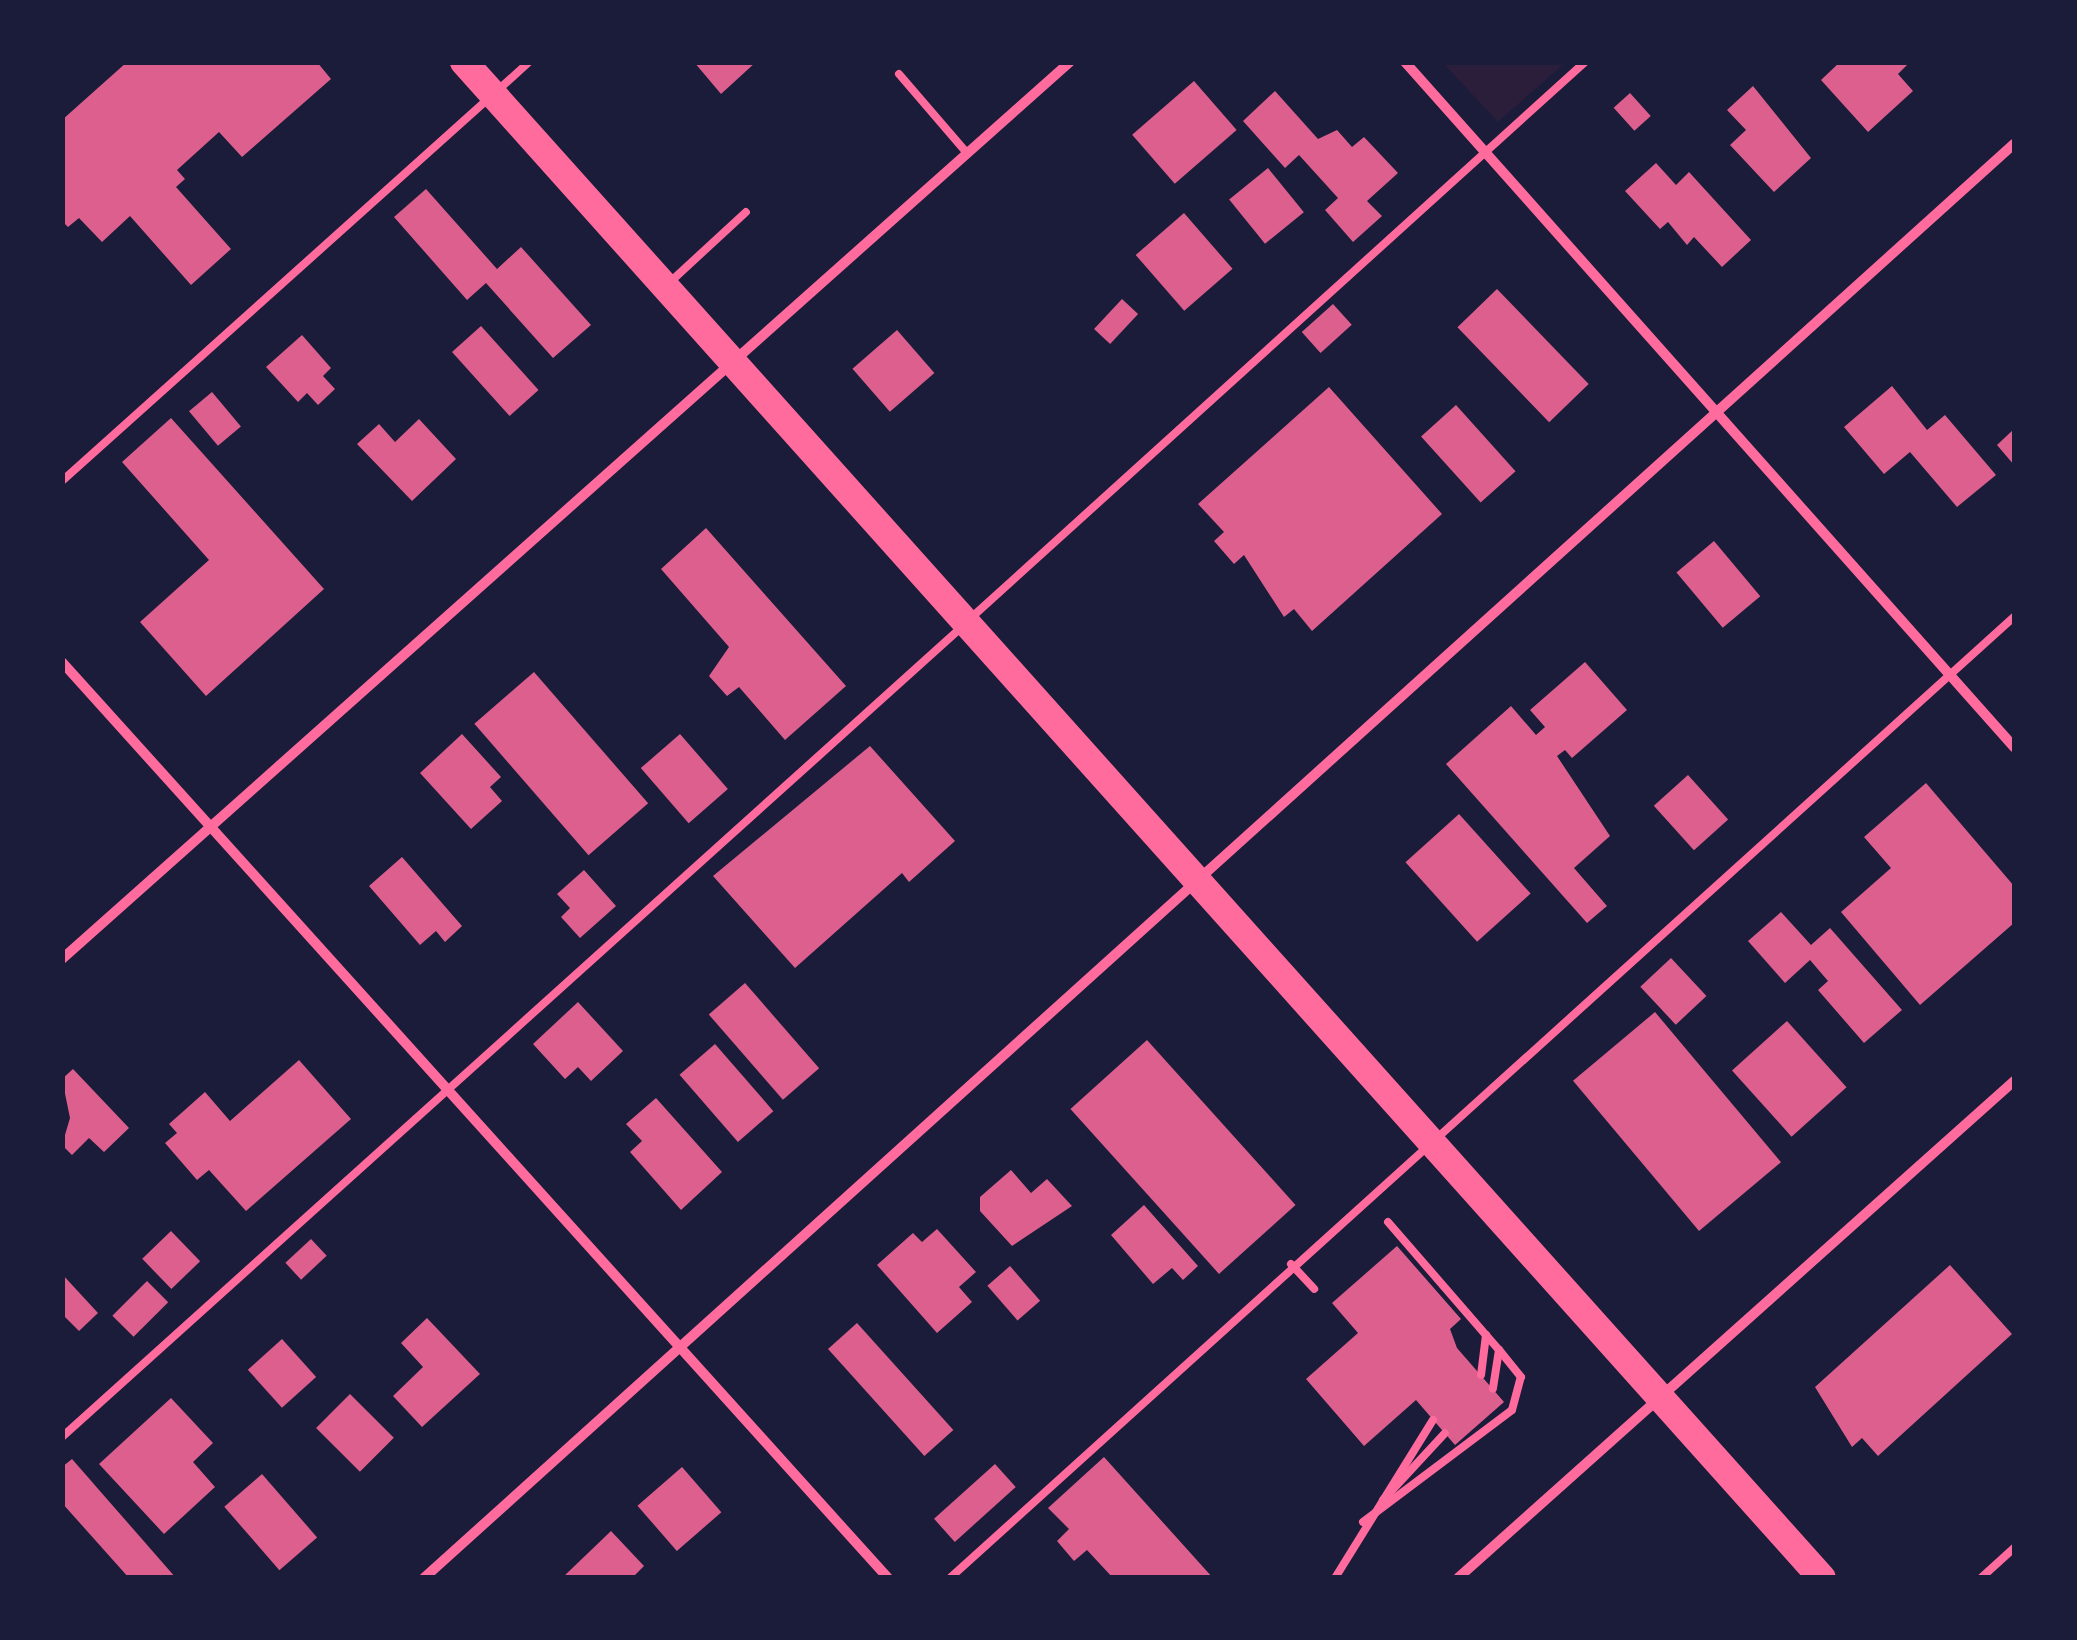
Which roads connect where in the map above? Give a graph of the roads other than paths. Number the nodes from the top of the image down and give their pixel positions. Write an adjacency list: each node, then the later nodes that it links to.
1 (464, 62): 7 (highway)
2 (528, 62): 7 (lane)
3 (1070, 62): 10 (street)
4 (1405, 62): 9 (street)
5 (1585, 62): 9 (lane)
6 (899, 74): 10 (lane)
7 (492, 95): 12 (highway); 15 (lane)
8 (2014, 144): 14 (street)
9 (1486, 150): 14 (street); 17 (lane)
10 (966, 152): 13 (street)
11 (746, 212): 12 (lane)
12 (663, 288): 13 (highway)
13 (728, 361): 17 (highway); 21 (street)
14 (1717, 412): 19 (street); 22 (street)
15 (62, 481)
16 (2014, 617): 19 (lane)
17 (966, 624): 22 (highway); 25 (lane)
18 (62, 662): 21 (street)
19 (1950, 674): 20 (street); 26 (lane)
20 (2014, 747)
21 (210, 826): 23 (street); 25 (street)
22 (1199, 880): 26 (highway); 31 (street)
23 (62, 960)
24 (2014, 1081): 35 (street)
25 (449, 1090): 31 (street); 38 (lane)
26 (1428, 1138): 28 (lane); 35 (highway)
27 (1388, 1222): 30 (lane)
28 (1292, 1264): 29 (lane); 43 (lane)
29 (1314, 1289)
30 (1486, 1335): 32 (lane); 33 (lane)
31 (678, 1345): 41 (street); 42 (street)
32 (1499, 1350): 34 (lane); 39 (lane)
33 (1481, 1375)
34 (1493, 1389)
35 (1658, 1396): 45 (street); 46 (highway)
36 (1434, 1420): 39 (lane)
37 (1445, 1433): 39 (lane)
38 (62, 1437)
39 (1363, 1522): 44 (lane)
40 (2014, 1548): 47 (lane)
41 (424, 1578)
42 (888, 1578)
43 (950, 1578)
44 (1335, 1578)
45 (1458, 1578)
46 (1822, 1578)
47 (1981, 1578)

